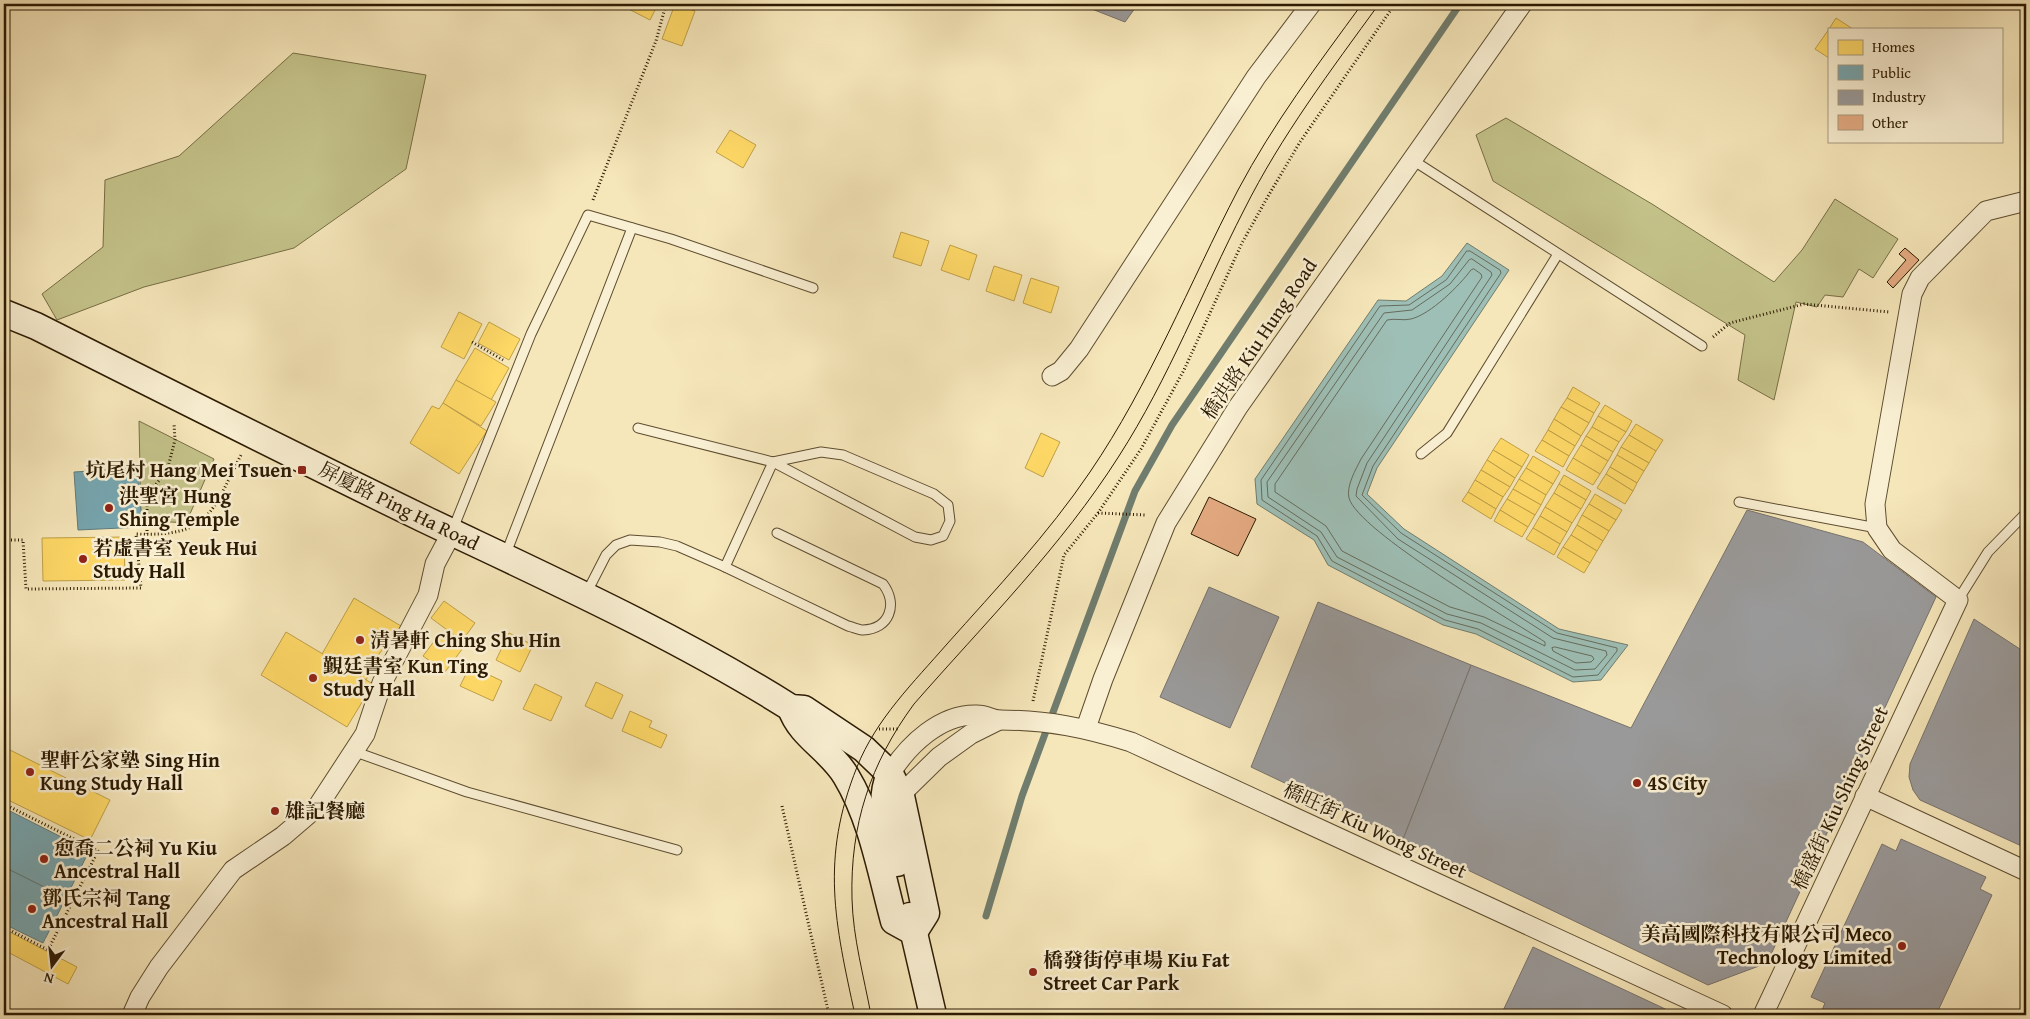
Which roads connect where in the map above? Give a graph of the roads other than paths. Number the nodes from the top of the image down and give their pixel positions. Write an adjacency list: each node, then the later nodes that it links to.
1 (1311, 4): 10 (street)
2 (1522, 4): 3 (street, 橋洪路 Kiu Hung Road)
3 (1411, 160): 6 (lane); 25 (street, 橋洪路 Kiu Hung Road)
4 (2026, 201): 16 (street)
5 (632, 228): 7 (lane); 17 (lane); 19 (lane)
6 (1558, 254): 9 (lane); 12 (lane)
7 (813, 288)
8 (4, 313): 17 (street, 屏廈路 Ping Ha Road)
9 (1702, 346)
10 (1052, 376)
11 (638, 428): 13 (lane)
12 (1421, 454)
13 (773, 462): 13 (lane); 20 (lane)
14 (1739, 502): 16 (lane)
15 (2026, 513): 22 (lane)
16 (1877, 528): 22 (street)
17 (452, 532): 19 (street, 屏廈路 Ping Ha Road); 26 (street)
18 (777, 533): 20 (lane)
19 (505, 556): 21 (street, 屏廈路 Ping Ha Road)
20 (726, 567): 21 (lane)
21 (584, 597): 23 (street, 屏廈路 Ping Ha Road)
22 (1958, 600): 27 (street, 橋盛街 Kiu Shing Street)
23 (791, 708): 28 (street); 28 (street, 屏廈路 Ping Ha Road)
24 (999, 720): 25 (street, 橋旺街 Kiu Wong Street); 28 (street, 橋旺街 Kiu Wong Street); 28 (street, 橋旺街 Kiu Wong Street)
25 (1080, 727): 34 (street, 橋旺街 Kiu Wong Street)
26 (353, 751): 29 (lane); 32 (street)
27 (1865, 796): 30 (street); 35 (street, 橋盛街 Kiu Shing Street)
28 (885, 800): 31 (street); 31 (street)
29 (678, 850)
30 (2026, 871)
31 (914, 932): 33 (street)
32 (132, 1015)
33 (933, 1015)
34 (1723, 1015)
35 (1763, 1015)

